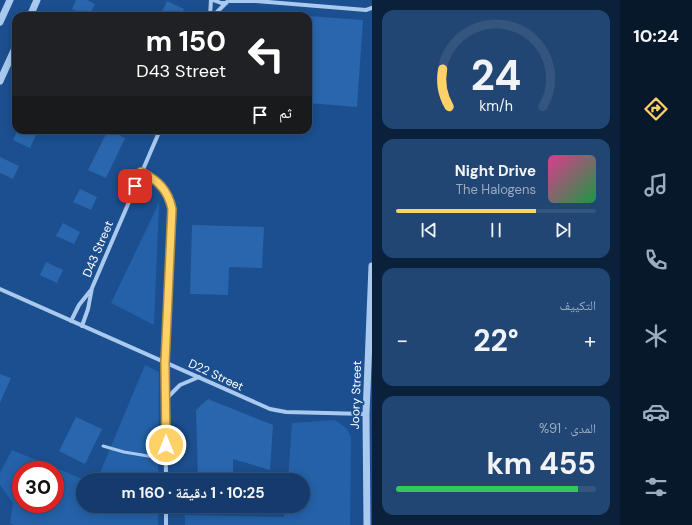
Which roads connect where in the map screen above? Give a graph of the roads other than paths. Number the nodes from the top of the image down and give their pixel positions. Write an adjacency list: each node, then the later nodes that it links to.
1 (10, 0): 12 (street)
2 (37, 0): 8 (street)
3 (212, 0): 5 (street); 9 (street)
4 (255, 0): 5 (street); 7 (street)
5 (229, 1): 10 (street)
6 (372, 8): 7 (street)
7 (366, 10): 11 (street)
8 (32, 12)
9 (210, 12)
10 (217, 12)
11 (372, 12)
12 (0, 22)
13 (12, 55): 14 (street)
14 (0, 81)
15 (158, 134): 16 (street, D43 Street)
16 (141, 172): 18 (street, D43 Street); 22 (street)
17 (372, 266): 25 (street, Joory Street)
18 (92, 288): 20 (street, D43 Street); 21 (street, D43 Street)
19 (0, 289): 20 (street, D22 Street)
20 (71, 321): 21 (street, D22 Street)
21 (82, 326): 22 (street, D22 Street)
22 (165, 363): 23 (street, D22 Street); 24 (street)
23 (199, 377): 24 (street); 25 (street, D22 Street)
24 (166, 399): 28 (street)
25 (366, 414): 26 (street); 32 (street, Joory Street)
26 (372, 421)
27 (103, 446): 28 (lane)
28 (166, 459): 29 (street)
29 (166, 473)
30 (166, 513): 31 (street)
31 (166, 525)
32 (367, 525)

